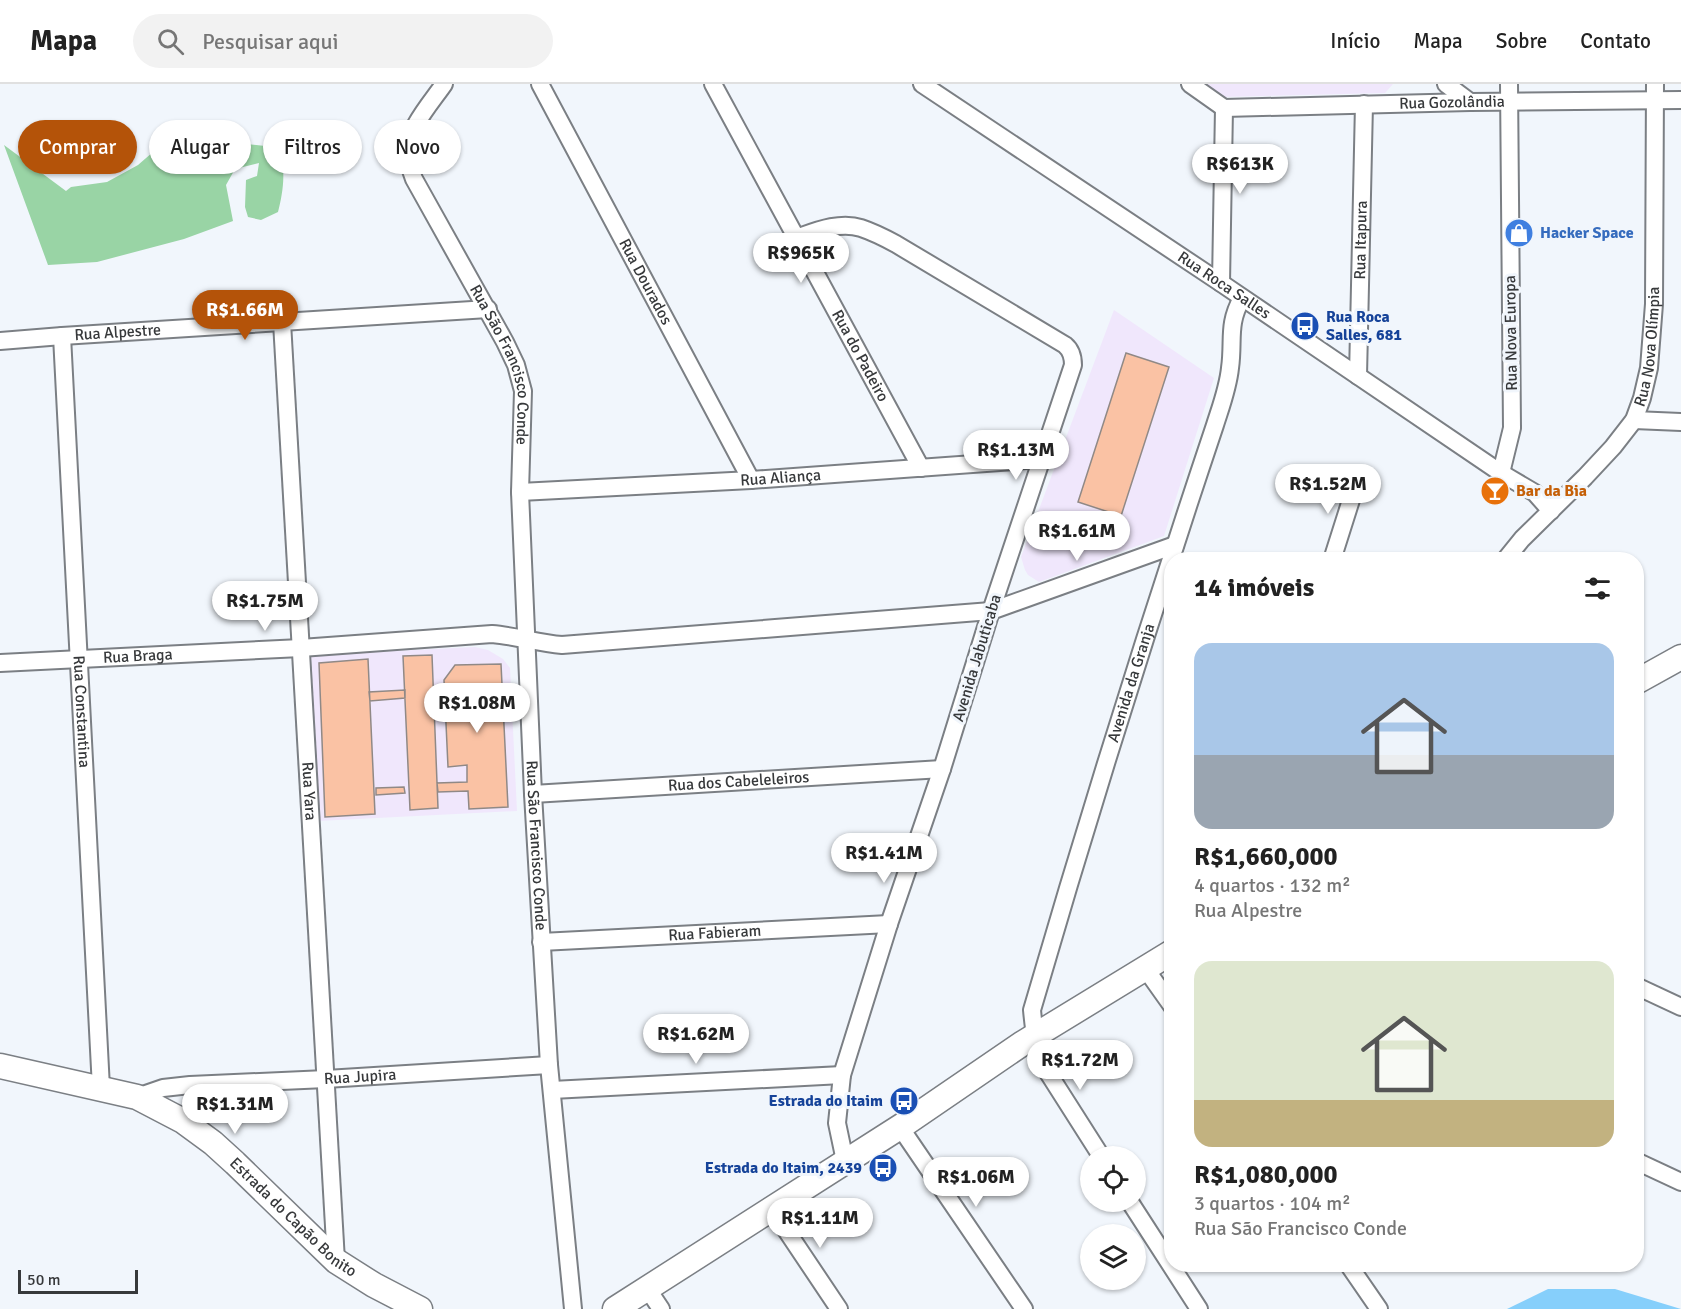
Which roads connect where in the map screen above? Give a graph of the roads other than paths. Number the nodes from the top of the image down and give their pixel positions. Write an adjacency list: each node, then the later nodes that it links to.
1 (444, 84): 17 (street, Rua São Francisco Conde)
2 (540, 84): 27 (street, Rua Dourados)
3 (713, 84): 14 (street, Rua do Padeiro)
4 (922, 84): 15 (street, Rua Roca Salles)
5 (1190, 84): 13 (street)
6 (1446, 84): 10 (street)
7 (1509, 84): 11 (street, Rua Nova Europa)
8 (1655, 92): 9 (street, Rua Gozolândia); 11 (street, Rua Gozolândia); 22 (street, Rua Nova Olímpia)
9 (1681, 100)
10 (1470, 102): 11 (street, Rua Gozolândia); 12 (street, Rua Gozolândia)
11 (1509, 102): 26 (street, Rua Nova Europa)
12 (1364, 105): 13 (street, Rua Gozolândia); 21 (street, Rua Itapura)
13 (1224, 108): 15 (street)
14 (796, 238): 24 (street, Avenida Jabuticaba); 25 (street, Rua do Padeiro)
15 (1221, 283): 16 (street, Rua Roca Salles)
16 (1242, 298): 21 (street, Rua Roca Salles); 31 (street, Avenida da Granja)
17 (488, 309): 18 (street, Rua Alpestre); 29 (street, Rua São Francisco Conde)
18 (282, 322): 19 (street, Rua Alpestre); 38 (street, Rua Yara)
19 (62, 336): 20 (street, Rua Alpestre); 40 (street, Rua Constantina)
20 (0, 341)
21 (1358, 376): 26 (street, Rua Roca Salles)
22 (1634, 420): 23 (street); 30 (street, Rua Nova Olímpia)
23 (1681, 422)
24 (1041, 459): 25 (street, Rua Aliança); 36 (street, Avenida Jabuticaba)
25 (921, 468): 27 (street, Rua Aliança)
26 (1501, 473): 30 (street, Rua Roca Salles)
27 (751, 480): 29 (street, Rua Aliança)
28 (1357, 481): 33 (street)
29 (520, 492): 37 (street, Rua São Francisco Conde)
30 (1551, 511): 34 (street, Rua Nova Olímpia)
31 (1174, 545): 32 (street, Avenida da Granja); 36 (street)
32 (1172, 552)
33 (1335, 552)
34 (1511, 552)
35 (1164, 577): 52 (street, Avenida da Granja)
36 (991, 611): 37 (street); 43 (street, Avenida Jabuticaba)
37 (525, 640): 38 (street, Rua Braga); 44 (street, Rua São Francisco Conde)
38 (301, 648): 40 (street, Rua Braga); 56 (street, Rua Yara)
39 (1681, 657): 42 (street)
40 (79, 658): 41 (street, Rua Braga); 57 (street, Rua Constantina)
41 (0, 663)
42 (1644, 678)
43 (942, 769): 44 (street, Rua dos Cabeleleiros); 45 (street, Avenida Jabuticaba)
44 (533, 794): 46 (street, Rua São Francisco Conde)
45 (889, 924): 46 (street, Rua Fabieram); 55 (street, Avenida Jabuticaba)
46 (541, 942): 53 (street, Rua São Francisco Conde)
47 (1164, 957): 48 (street)
48 (1145, 968): 50 (street); 52 (street)
49 (1644, 990): 51 (street)
50 (1164, 995)
51 (1681, 1007)
52 (1034, 1036): 60 (street); 61 (street, Avenida da Granja)
53 (549, 1065): 56 (street, Rua Jupira); 58 (street, Rua São Francisco Conde)
54 (0, 1066): 57 (street, Estrada do Capão Bonito)
55 (842, 1075): 58 (street); 62 (street, Avenida Jabuticaba)
56 (326, 1079): 59 (street, Rua Jupira); 68 (street, Rua Yara)
57 (101, 1088): 59 (street, Estrada do Capão Bonito)
58 (552, 1090): 73 (street, Rua São Francisco Conde)
59 (137, 1097): 68 (street, Estrada do Capão Bonito)
60 (900, 1127): 62 (street); 77 (street)
61 (1095, 1146)
62 (845, 1161): 65 (street)
63 (1644, 1165): 64 (street)
64 (1681, 1182)
65 (772, 1209): 71 (street); 76 (street)
66 (1136, 1212): 67 (street)
67 (1164, 1255)
68 (336, 1261): 72 (street, Estrada do Capão Bonito)
69 (1175, 1272): 78 (street)
70 (1354, 1272): 79 (street)
71 (647, 1288): 74 (street); 75 (street)
72 (420, 1309)
73 (573, 1309)
74 (615, 1309)
75 (661, 1309)
76 (839, 1309)
77 (1024, 1309)
78 (1199, 1309)
79 (1379, 1309)

